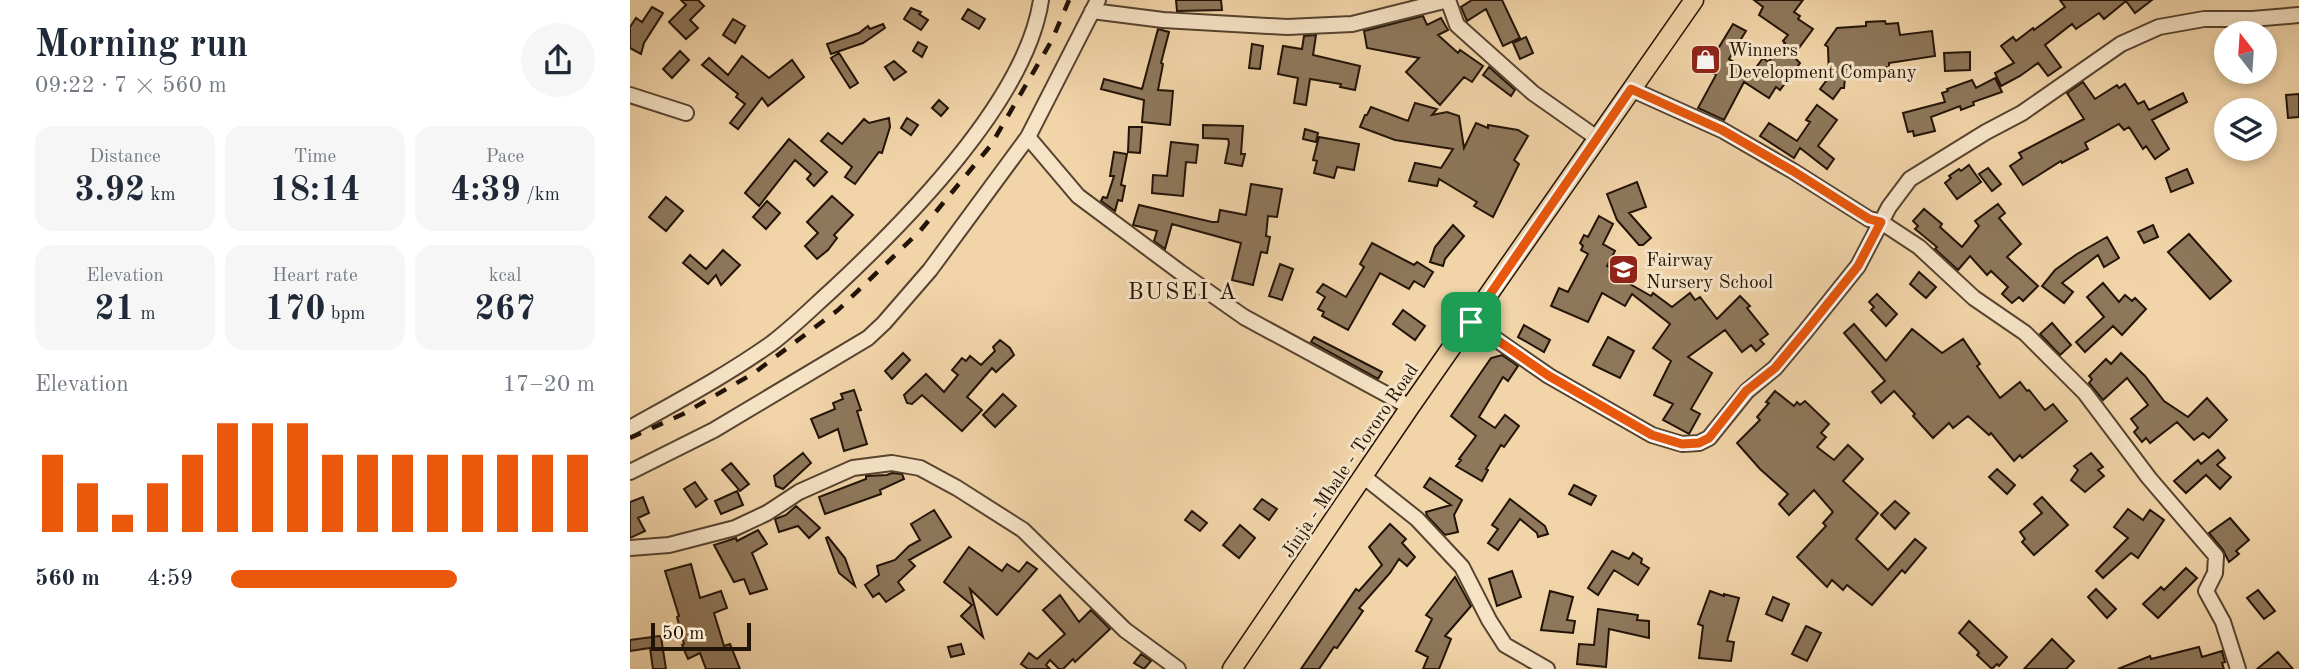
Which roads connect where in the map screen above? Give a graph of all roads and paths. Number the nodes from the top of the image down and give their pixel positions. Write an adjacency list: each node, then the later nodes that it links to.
1 (1041, 0): 14 (street)
2 (1448, 0): 4 (street); 10 (street)
3 (1694, 0): 6 (main road, Jinja - Mbale - Tororo Road)
4 (1095, 6): 9 (street)
5 (2299, 15): 11 (street)
6 (1631, 89): 10 (main road, Jinja - Mbale - Tororo Road); 11 (street)
7 (630, 95): 8 (street)
8 (686, 113)
9 (1028, 137): 13 (street); 15 (street)
10 (1597, 138): 12 (main road, Jinja - Mbale - Tororo Road)
11 (1881, 222): 12 (street); 21 (street)
12 (1471, 322): 13 (main road, Jinja - Mbale - Tororo Road)
13 (1410, 407): 16 (main road, Jinja - Mbale - Tororo Road)
14 (630, 428)
15 (630, 472)
16 (1363, 476): 19 (main road, Jinja - Mbale - Tororo Road); 20 (street)
17 (630, 548): 18 (street)
18 (1178, 669)
19 (1232, 669)
20 (1547, 669)
21 (2238, 669)

